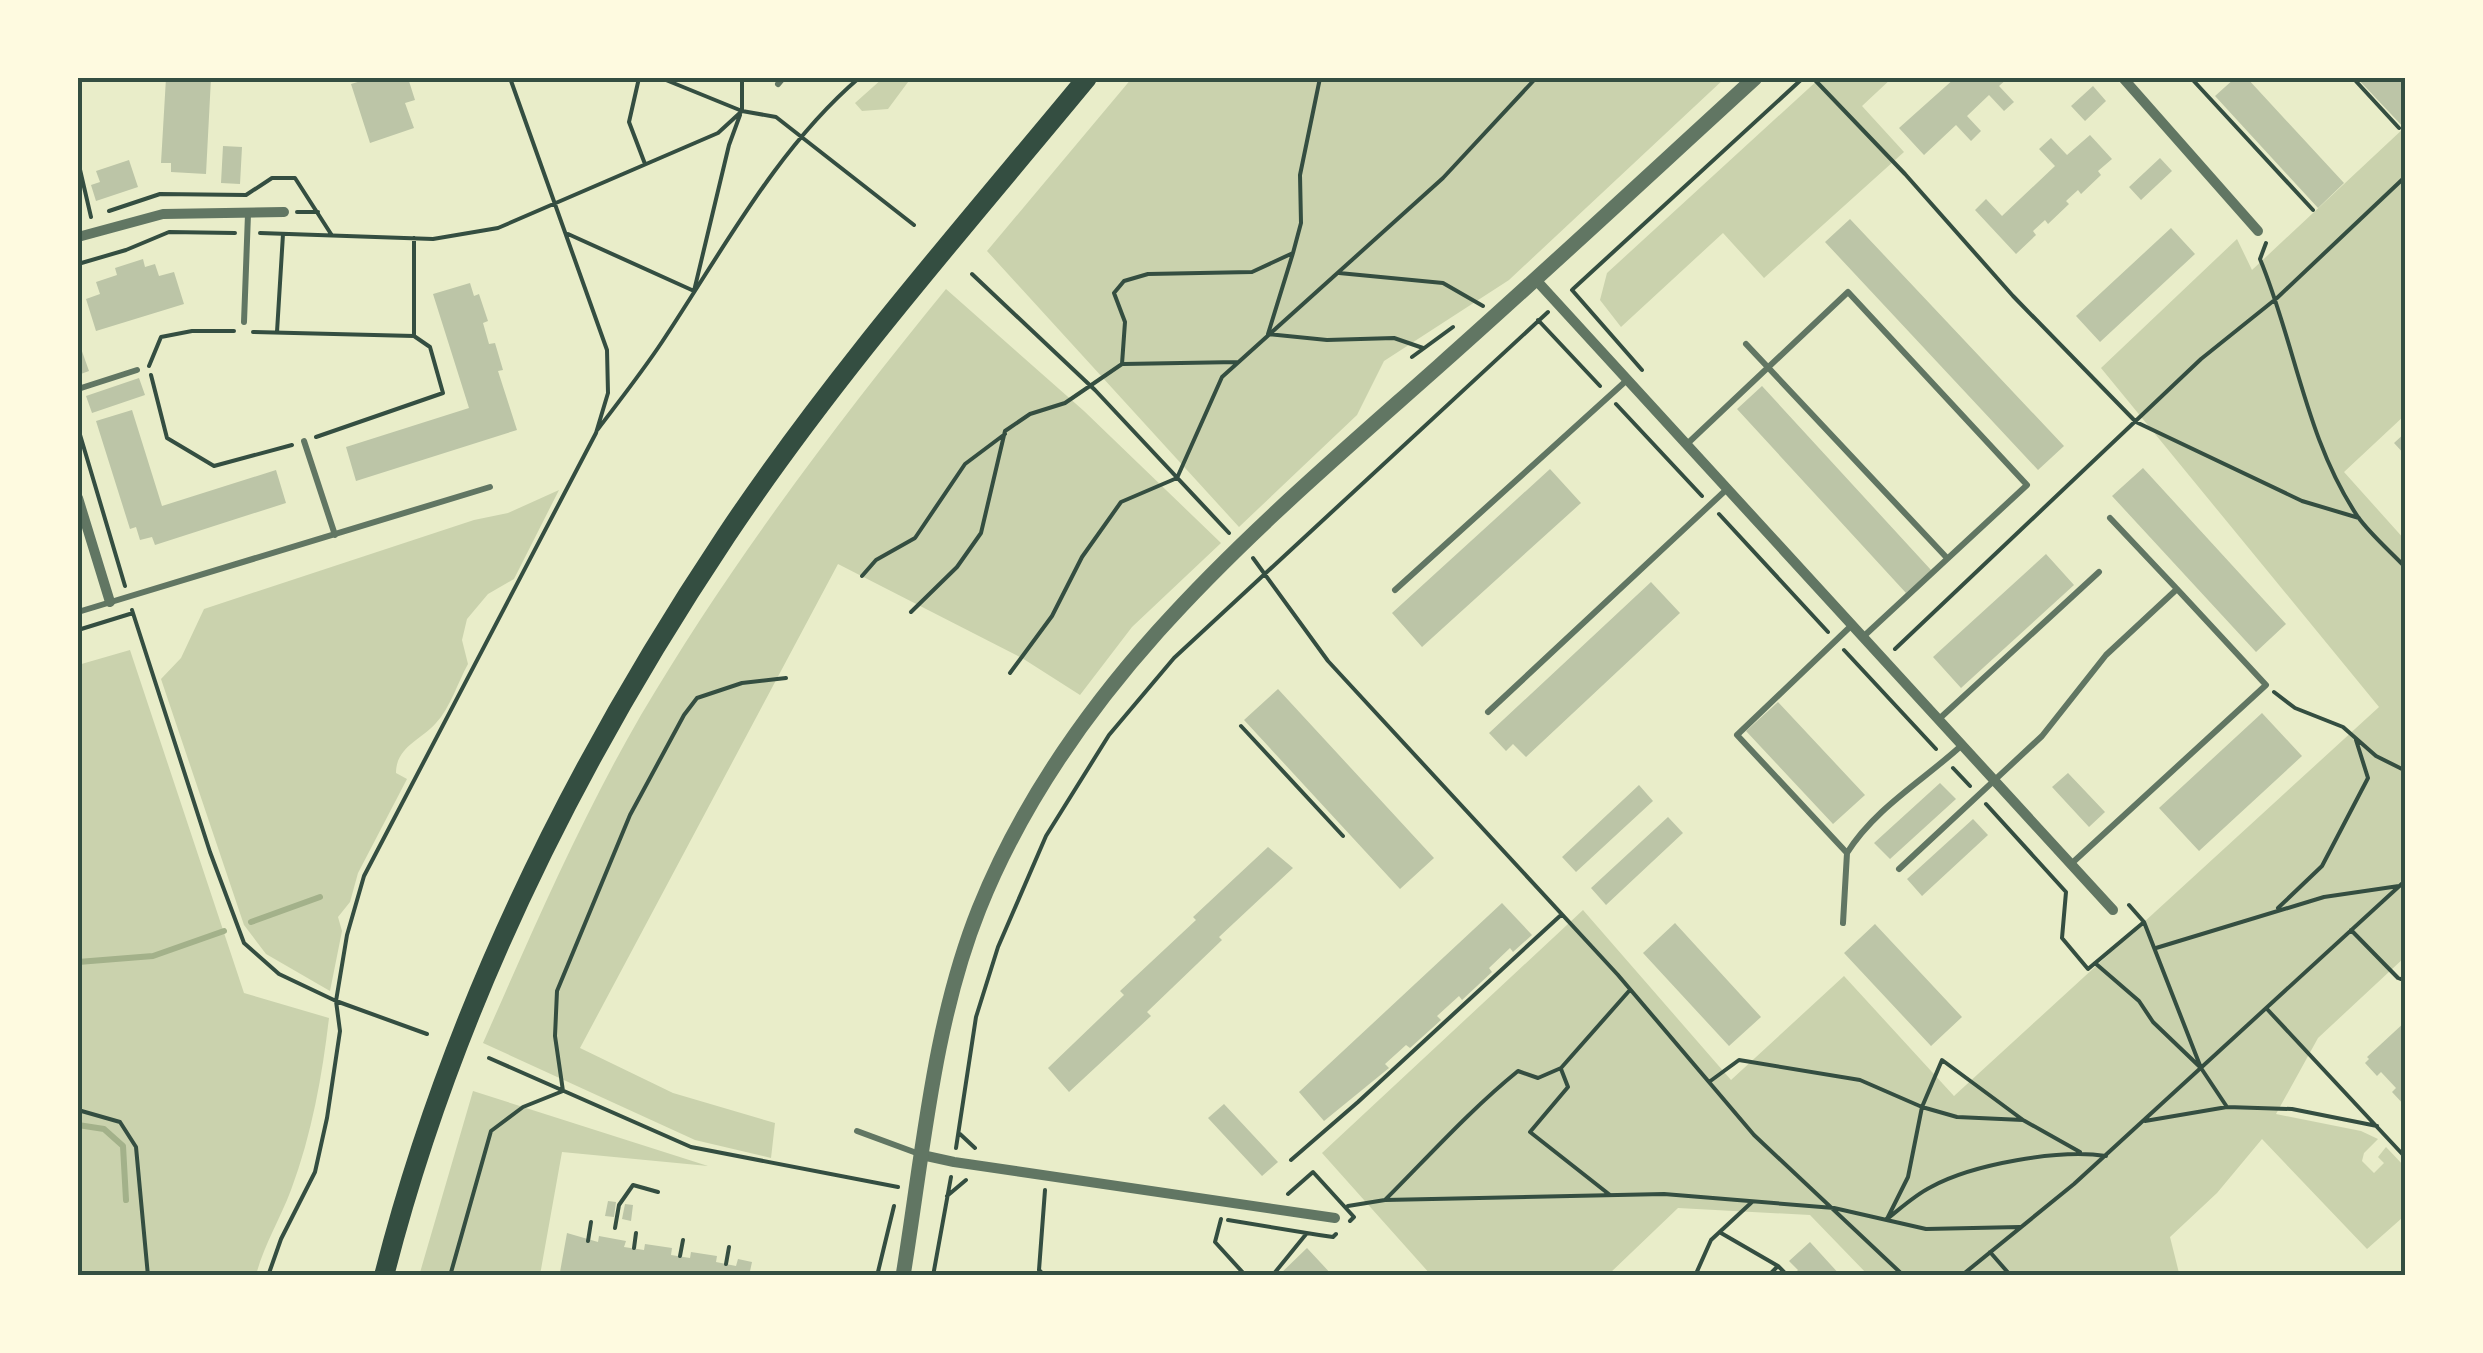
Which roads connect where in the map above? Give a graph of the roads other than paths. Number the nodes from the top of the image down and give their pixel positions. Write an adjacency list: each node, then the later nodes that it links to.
1 (1087, 78): 43 (main road)
2 (1756, 78): 8 (street)
3 (2123, 78): 6 (street)
4 (248, 212): 5 (street); 7 (street); 9 (lane)
5 (284, 212)
6 (2264, 231)
7 (78, 237)
8 (1536, 280): 13 (street); 41 (street)
9 (244, 322)
10 (1746, 344): 11 (lane)
11 (1768, 367): 16 (lane); 23 (lane); 23 (lane)
12 (137, 370): 14 (lane)
13 (1627, 380): 16 (street); 26 (lane)
14 (78, 389)
15 (304, 442): 22 (lane)
16 (1686, 444): 18 (street)
17 (490, 487): 22 (lane)
18 (1727, 489): 29 (street); 31 (lane)
19 (78, 498): 20 (street)
20 (80, 516): 27 (street)
21 (2110, 518): 25 (lane)
22 (335, 535): 27 (lane)
23 (1947, 559): 30 (lane)
24 (2099, 572): 32 (lane)
25 (2177, 588): 34 (lane); 36 (lane)
26 (1395, 590)
27 (110, 602): 28 (lane)
28 (78, 612)
29 (1852, 626): 30 (street); 35 (lane)
30 (1863, 637): 32 (street)
31 (1488, 712)
32 (1938, 720): 33 (street)
33 (1962, 745): 34 (street); 35 (lane)
34 (1996, 782): 36 (street); 37 (lane)
35 (1847, 852): 39 (lane)
36 (2071, 864): 38 (street)
37 (1899, 869)
38 (2113, 910)
39 (1842, 922)
40 (857, 1131): 41 (lane)
41 (922, 1155): 42 (street); 44 (street)
42 (1334, 1218)
43 (384, 1276)
44 (903, 1276)

